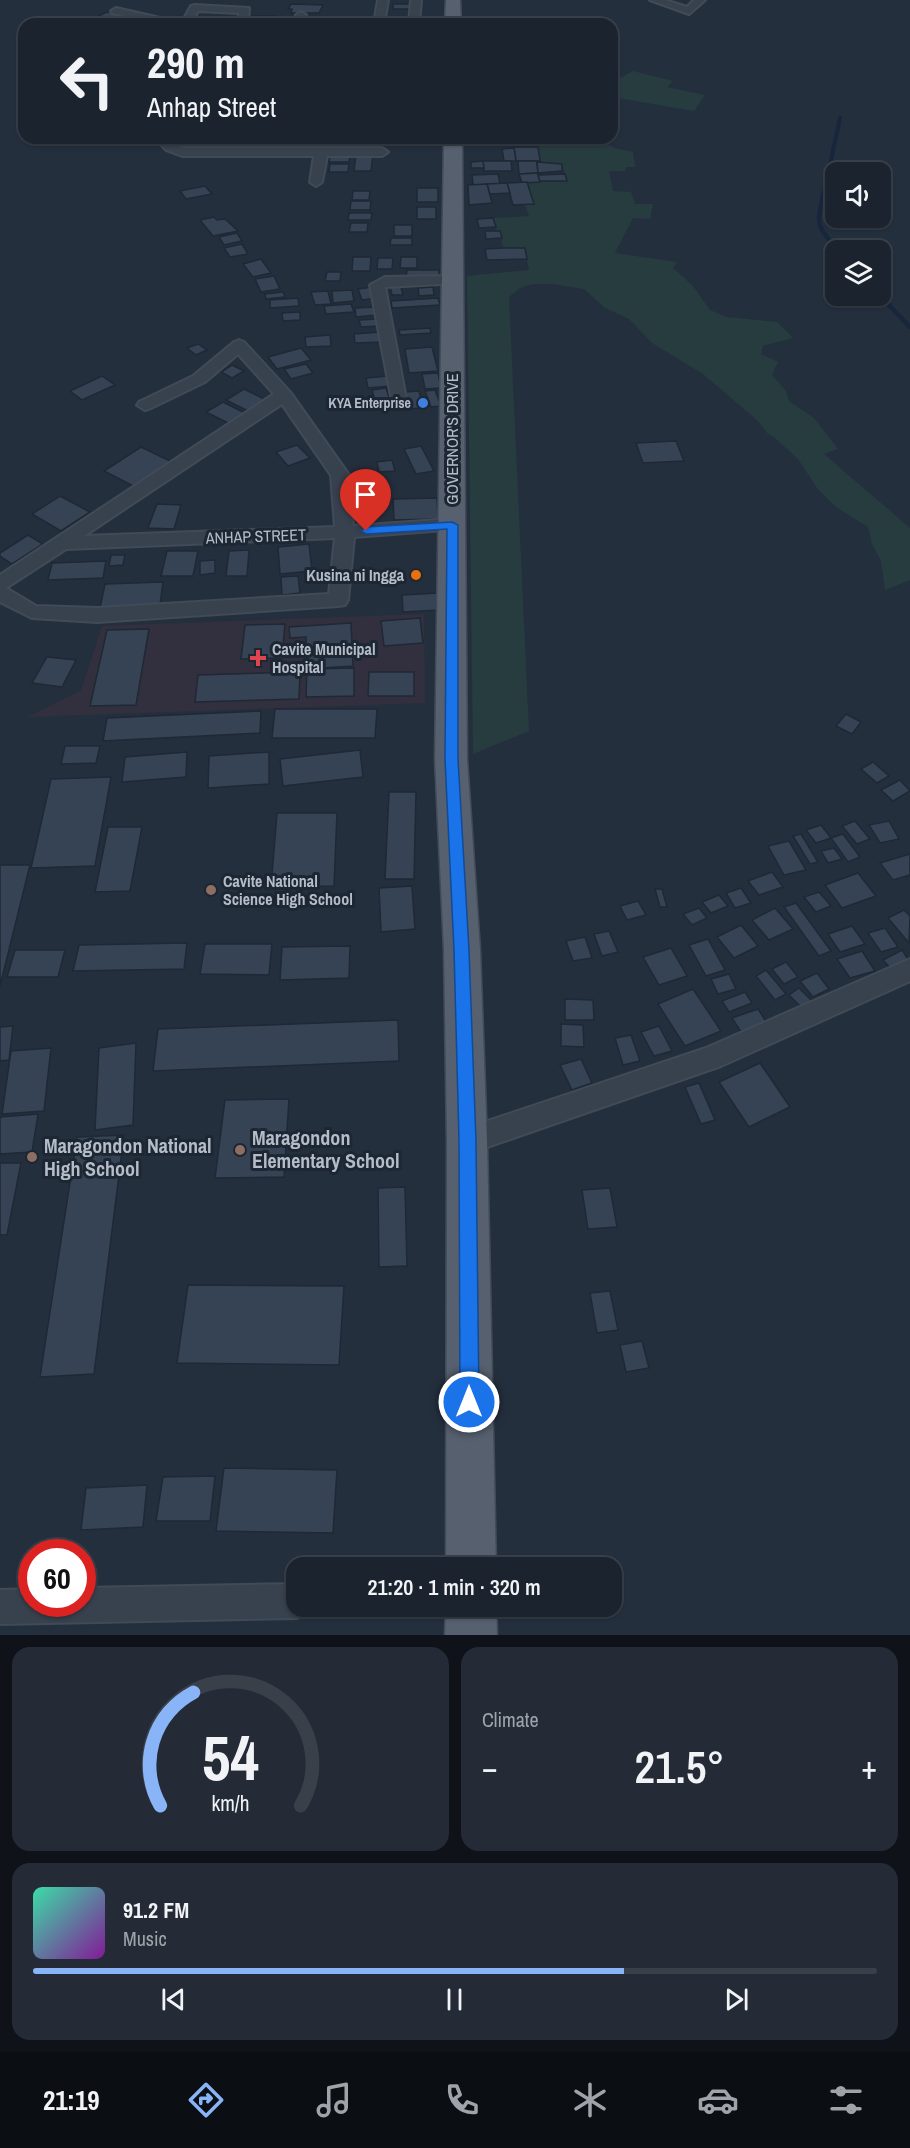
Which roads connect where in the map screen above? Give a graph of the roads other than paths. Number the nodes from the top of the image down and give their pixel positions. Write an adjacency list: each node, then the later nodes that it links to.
1 (383, 0): 11 (street)
2 (416, 0): 12 (street)
3 (453, 0): 13 (main road)
4 (655, 0): 5 (street)
5 (700, 0)
6 (195, 4): 9 (street); 10 (street)
7 (116, 11): 8 (street)
8 (147, 18)
9 (189, 18)
10 (244, 18)
11 (380, 18)
12 (414, 18)
13 (453, 18)
14 (167, 144): 16 (street)
15 (453, 144): 19 (main road, GOVERNOR'S DRIVE)
16 (321, 152): 17 (street); 18 (street)
17 (382, 152)
18 (316, 182)
19 (453, 280): 21 (street); 23 (main road, GOVERNOR'S DRIVE)
20 (284, 395): 22 (street); 24 (street); 25 (street)
21 (399, 404)
22 (145, 405)
23 (452, 525): 24 (street, ANHAP STREET); 29 (main road, GOVERNOR'S DRIVE)
24 (345, 532): 25 (street, ANHAP STREET); 27 (street)
25 (59, 543): 26 (street)
26 (0, 584)
27 (0, 593)
28 (910, 970): 29 (street)
29 (467, 1141): 30 (main road, GOVERNOR'S DRIVE)
30 (471, 1557)
31 (286, 1601): 32 (street)
32 (0, 1606)
33 (471, 1617): 34 (main road)
34 (471, 1635)

